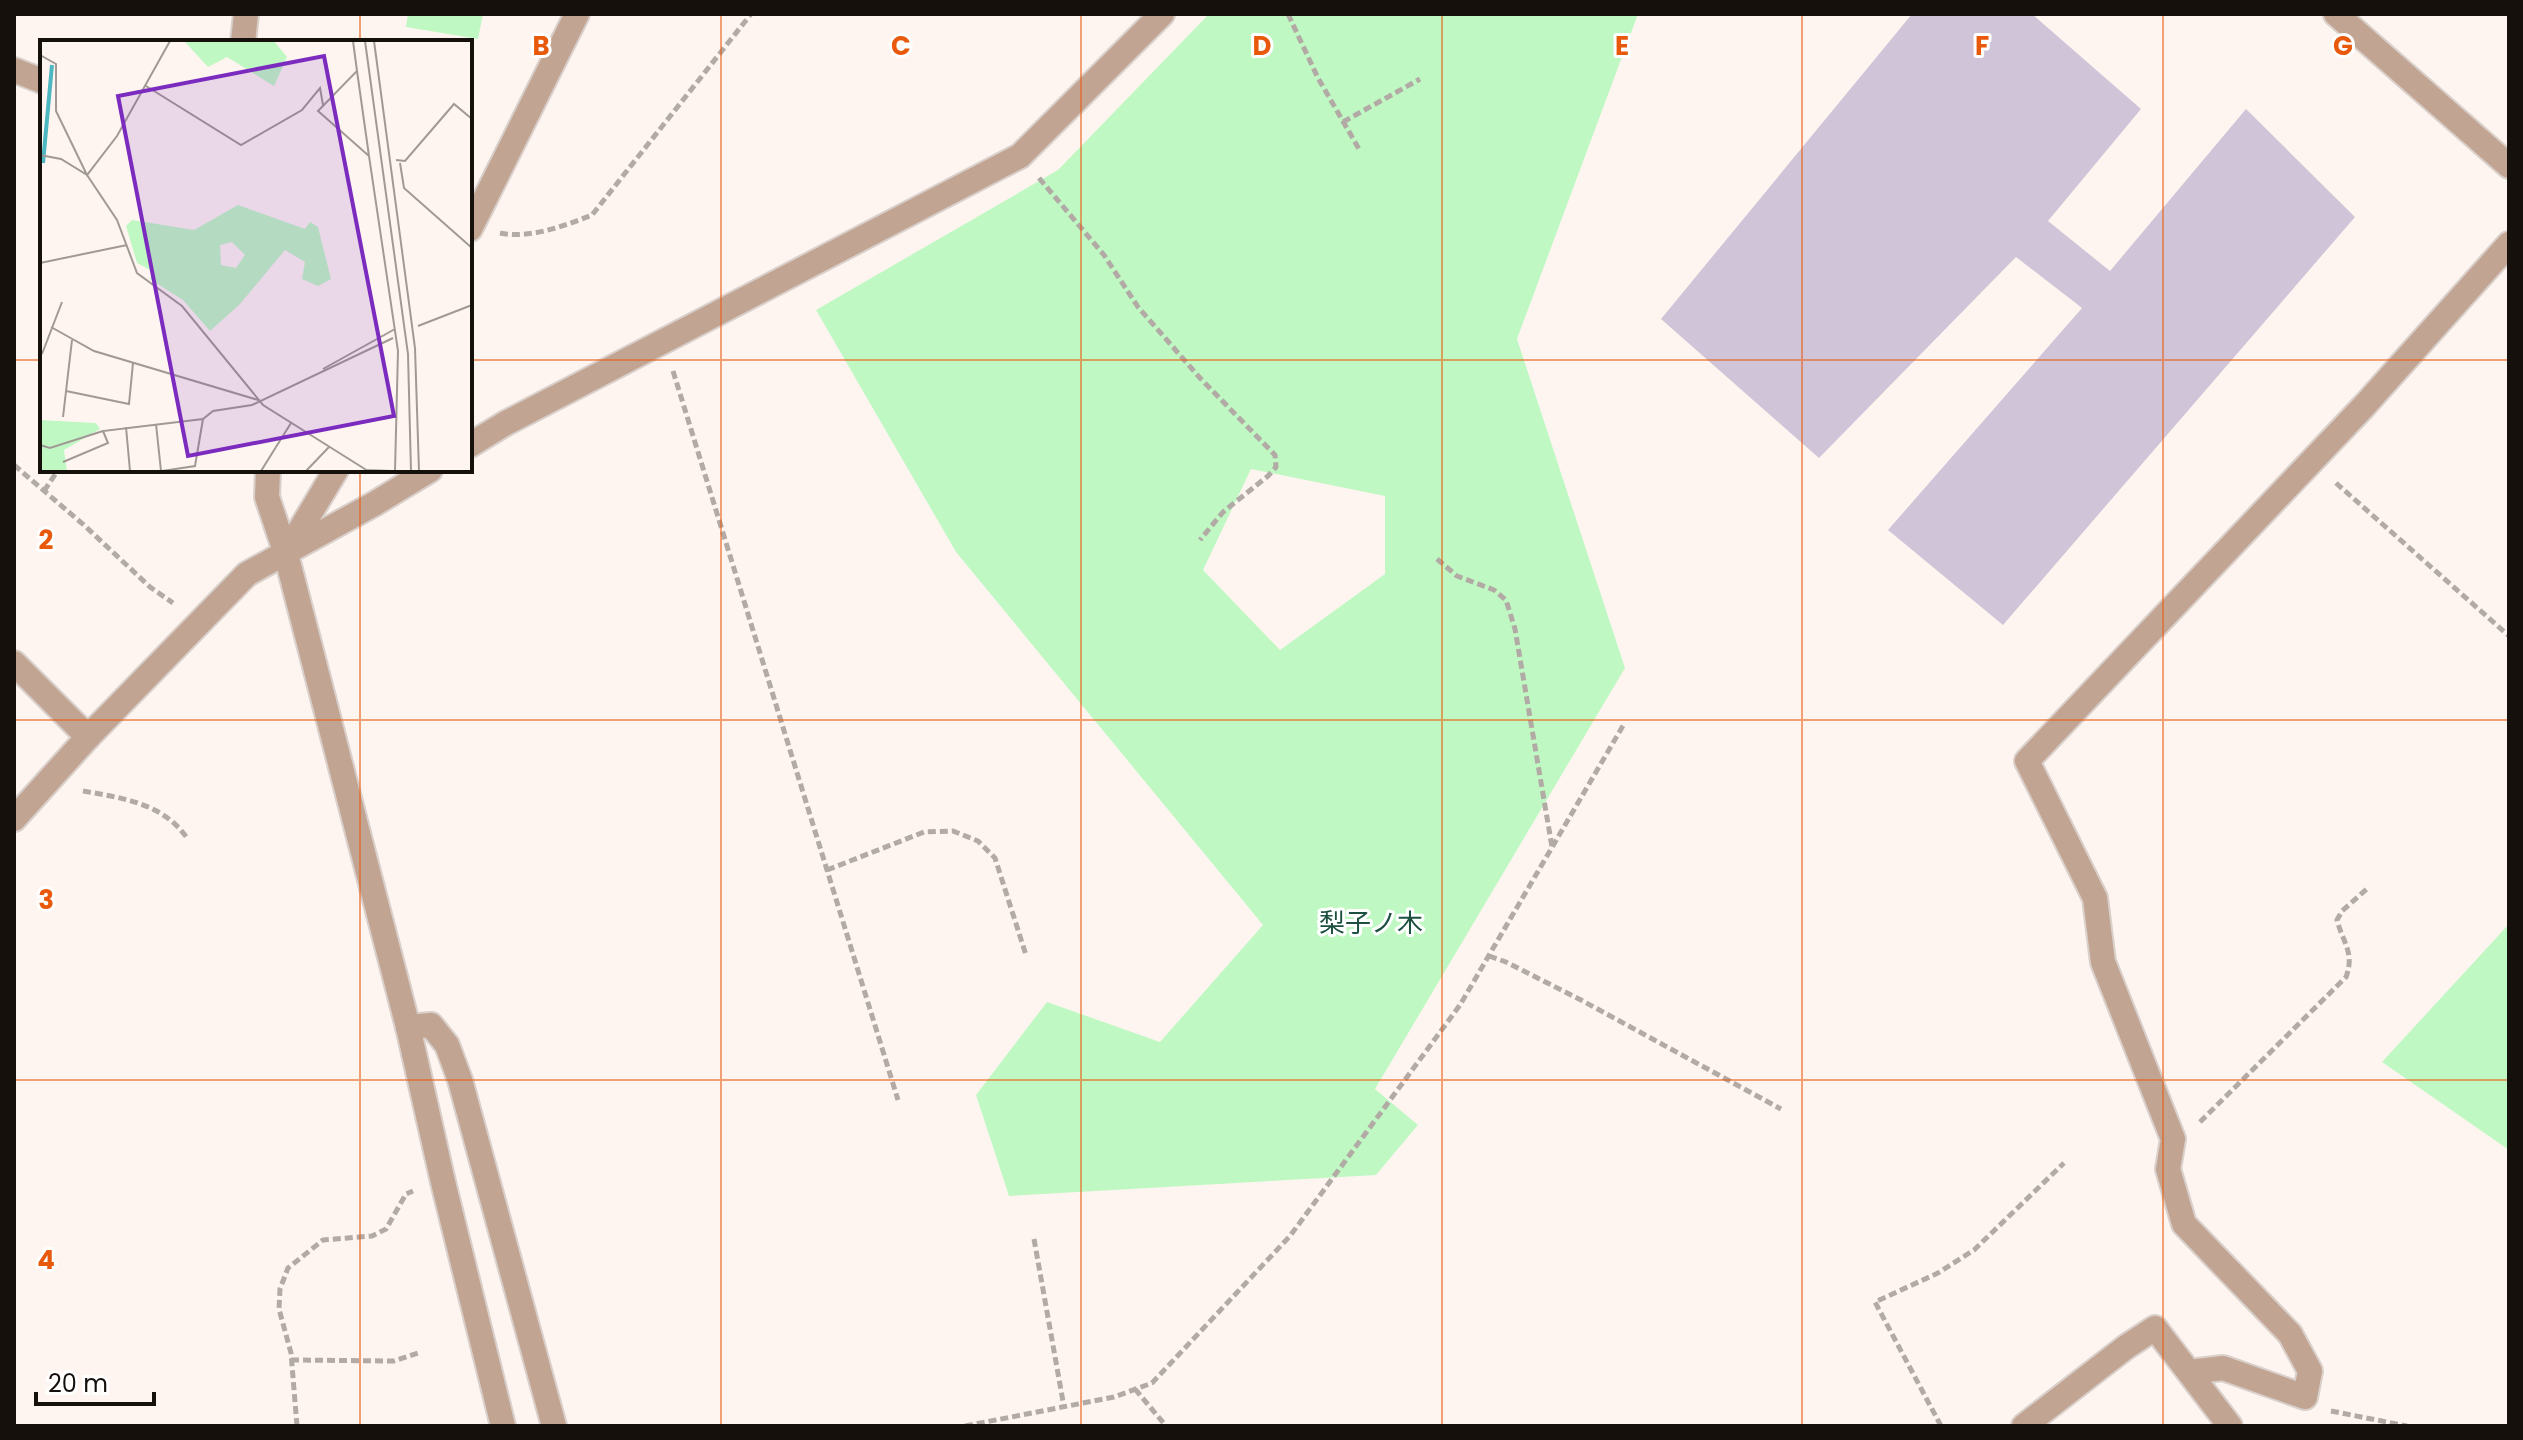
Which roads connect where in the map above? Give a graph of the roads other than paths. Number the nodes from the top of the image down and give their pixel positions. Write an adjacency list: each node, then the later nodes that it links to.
1 (246, 14): 5 (street)
2 (577, 14): 9 (street)
3 (1162, 14): 11 (street)
4 (2336, 14): 8 (street)
5 (243, 40)
6 (14, 70): 7 (street)
7 (40, 80)
8 (2509, 166)
9 (472, 225)
10 (2509, 244): 20 (street)
11 (472, 444)
12 (268, 472): 15 (street)
13 (335, 472): 15 (street)
14 (427, 472): 15 (street)
15 (286, 554): 17 (street); 19 (street)
16 (14, 663): 17 (street)
17 (88, 737): 18 (street)
18 (14, 819)
19 (408, 1027): 21 (street); 22 (street)
20 (2190, 1372): 23 (street); 24 (street)
21 (503, 1426)
22 (554, 1426)
23 (2024, 1426)
24 (2230, 1426)

